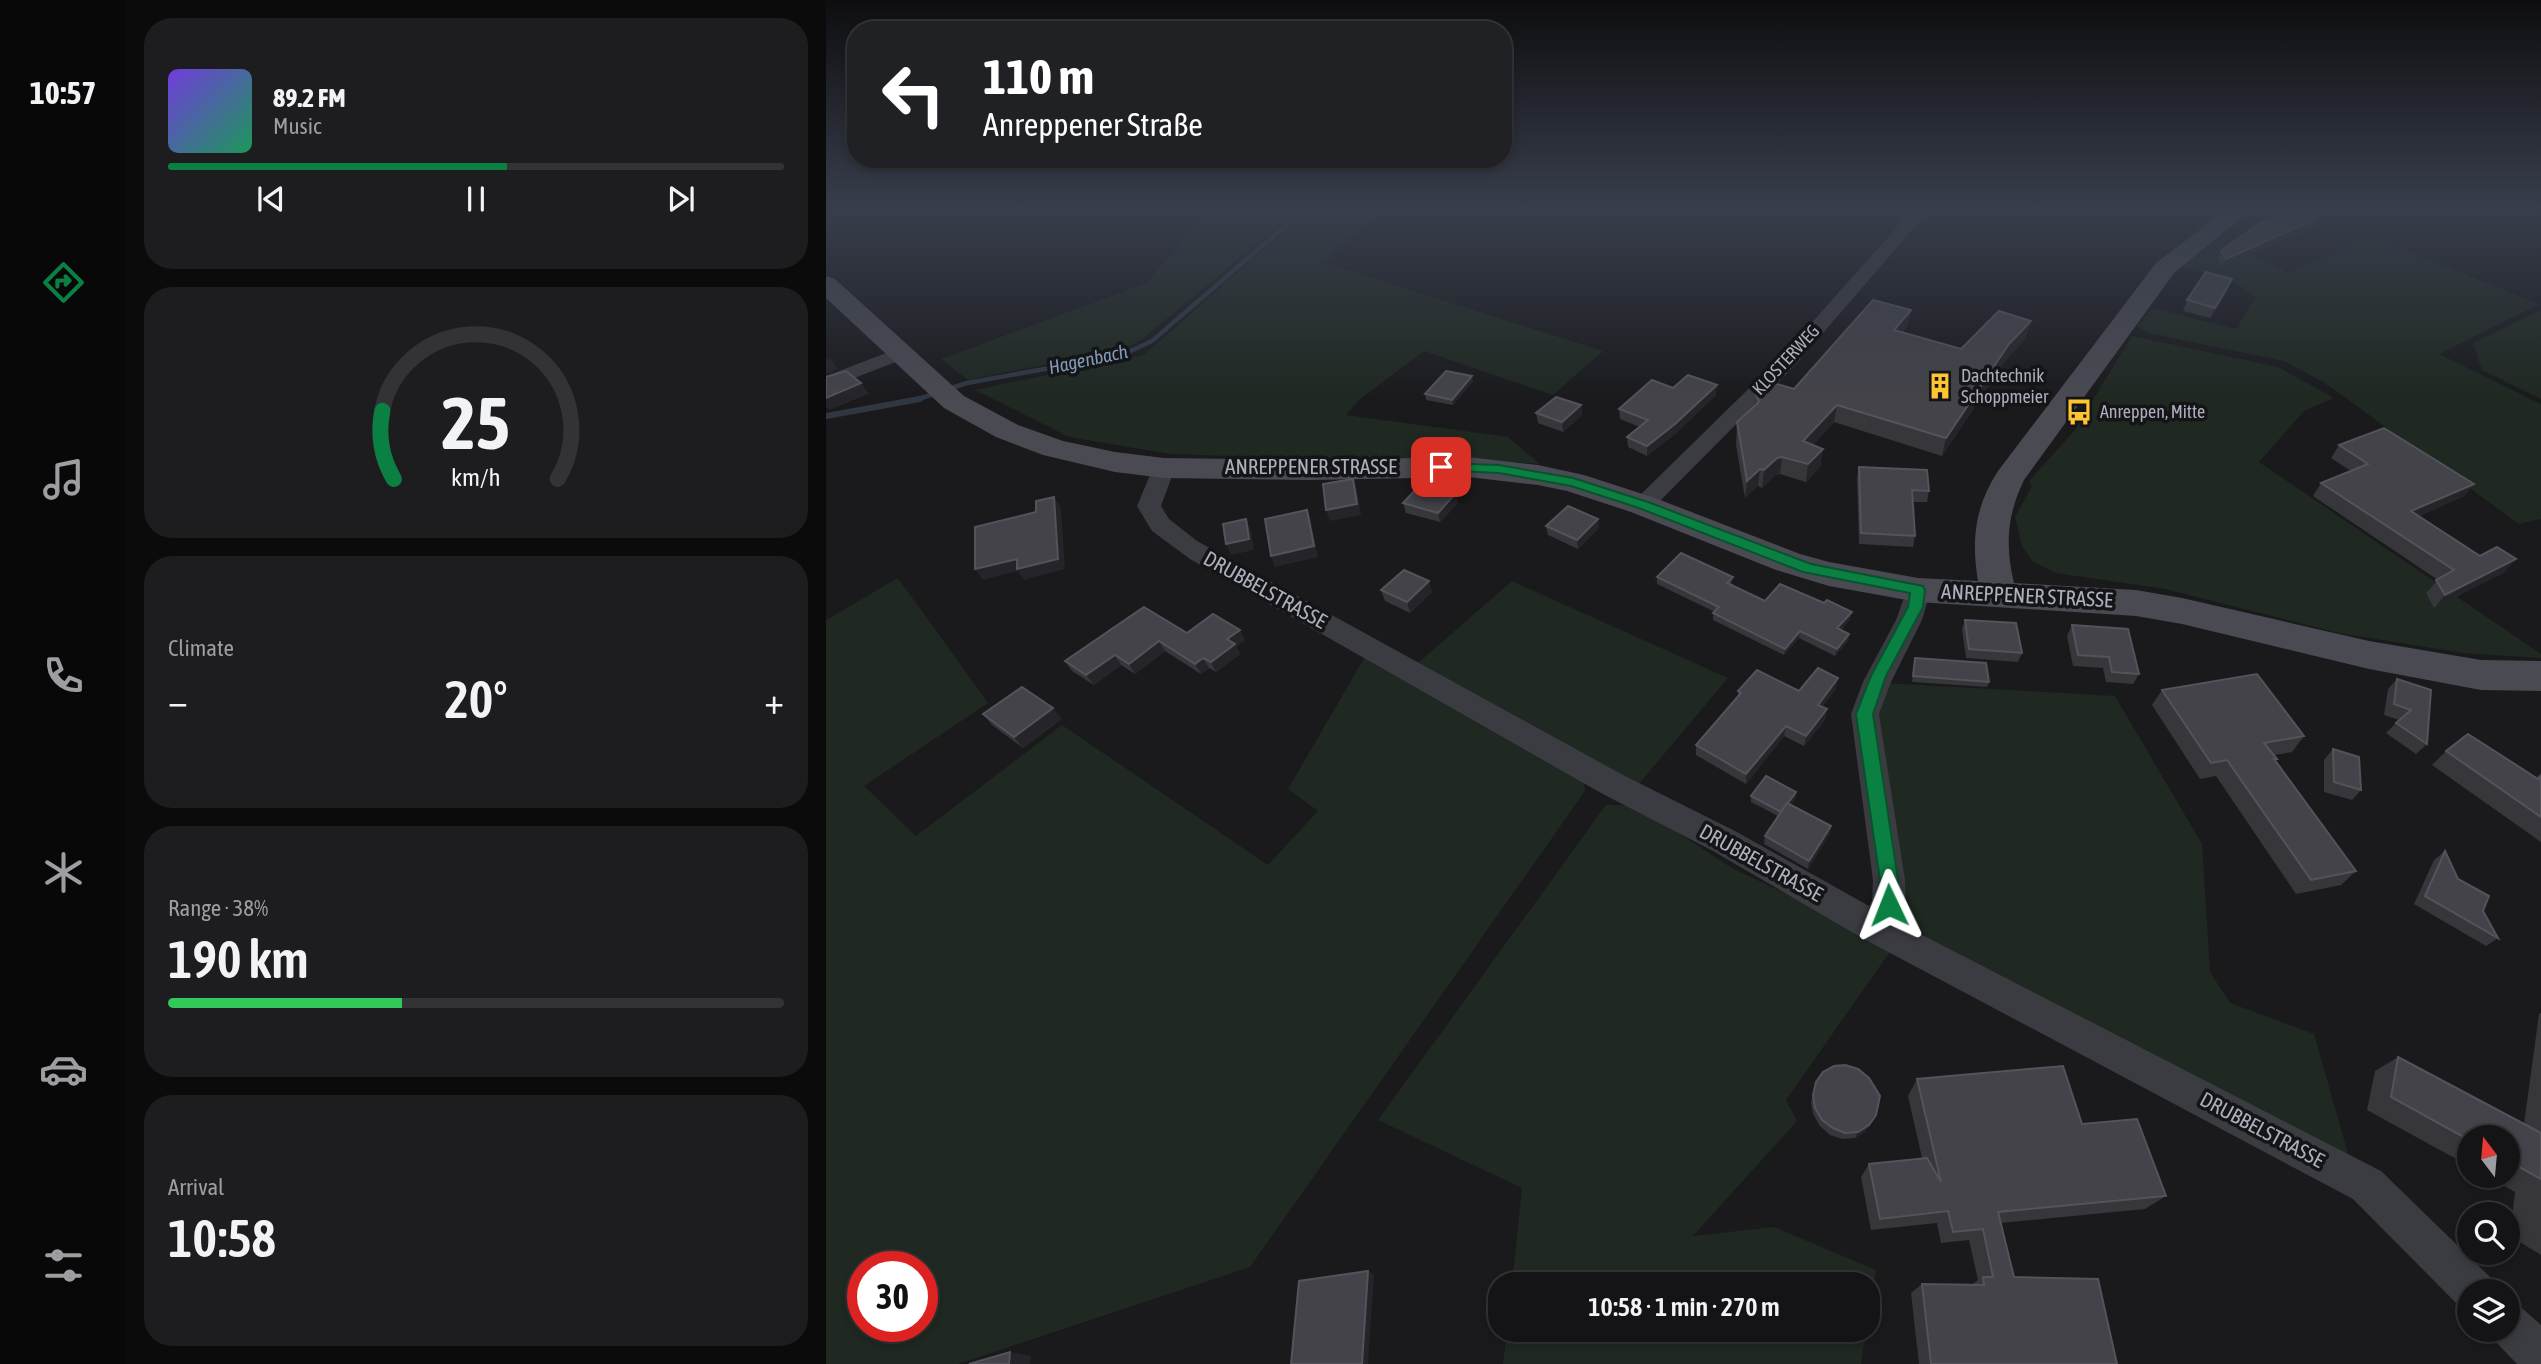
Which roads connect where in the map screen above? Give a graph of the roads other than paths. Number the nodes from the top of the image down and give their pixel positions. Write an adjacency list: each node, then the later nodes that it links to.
1 (1866, 273): 7 (street, KLOSTERWEG)
2 (2162, 273): 9 (street)
3 (826, 284): 4 (street, ANREPPENER STRASSE)
4 (899, 354): 5 (street); 6 (street, ANREPPENER STRASSE)
5 (826, 383)
6 (1164, 468): 7 (street, ANREPPENER STRASSE); 11 (street, DRUBBELSTRASSE)
7 (1643, 505): 8 (street, ANREPPENER STRASSE)
8 (1918, 590): 9 (street, ANREPPENER STRASSE); 11 (street)
9 (1999, 595): 10 (street, ANREPPENER STRASSE)
10 (2541, 676)
11 (1874, 927): 12 (street, DRUBBELSTRASSE)
12 (2462, 1279)
13 (2520, 1336): 14 (street)
14 (2541, 1356)

